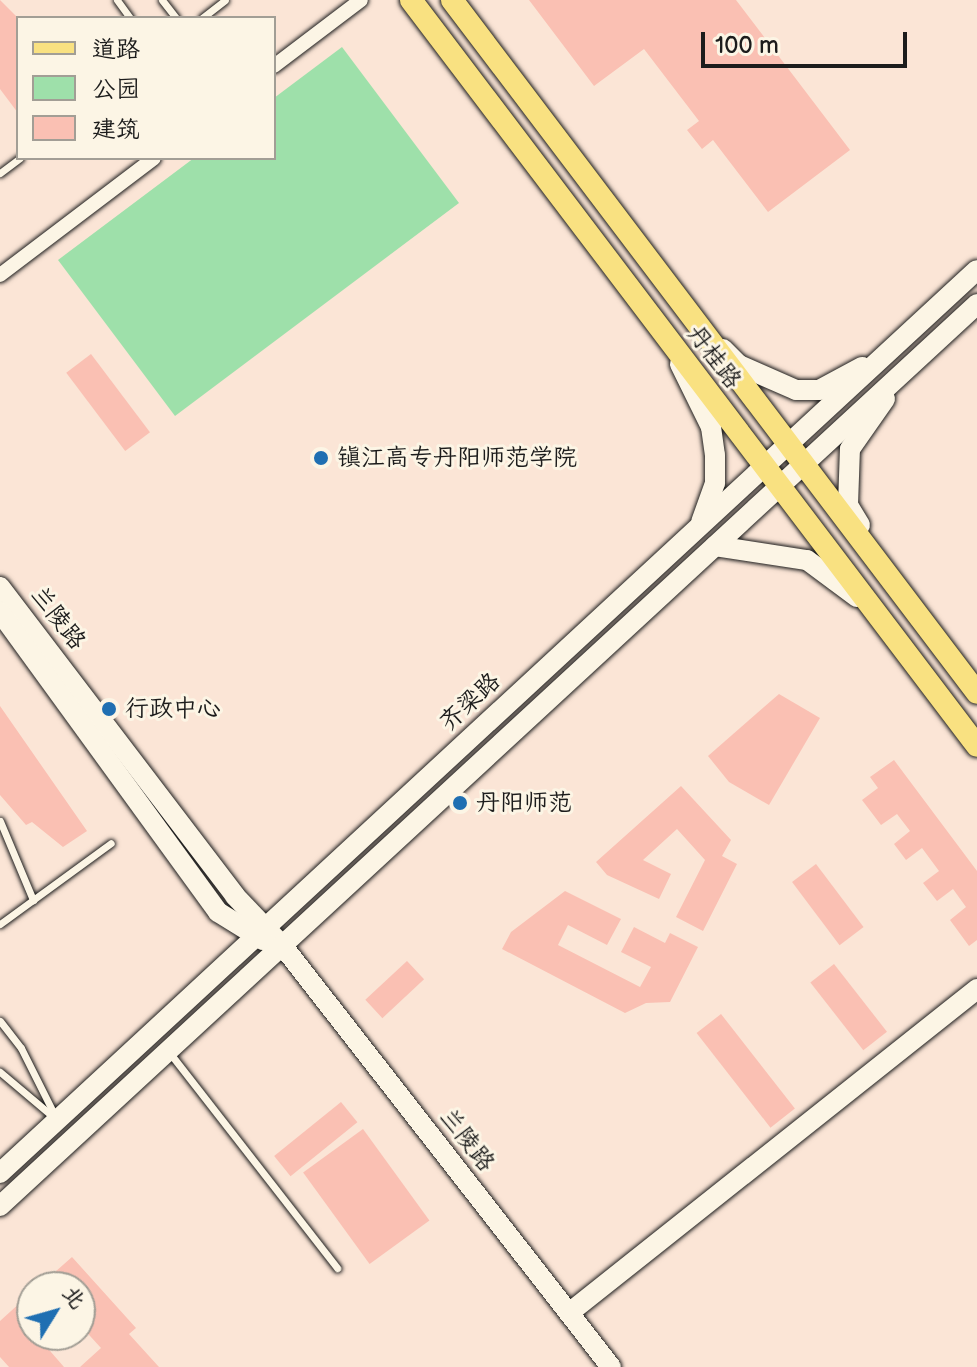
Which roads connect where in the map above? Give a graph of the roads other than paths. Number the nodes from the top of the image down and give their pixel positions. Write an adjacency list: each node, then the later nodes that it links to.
1 (162, 0): 8 (lane)
2 (208, 0): 7 (lane)
3 (225, 0): 7 (lane)
4 (361, 0): 10 (street)
5 (411, 0): 18 (main road, 丹桂路)
6 (452, 0): 17 (main road, 丹桂路)
7 (214, 8): 9 (lane)
8 (174, 16)
9 (204, 16)
10 (276, 64)
11 (17, 160): 13 (lane)
12 (149, 160): 15 (street)
13 (0, 173)
14 (977, 270): 19 (main road, 齐梁路)
15 (0, 275)
16 (977, 304): 20 (main road)
17 (705, 330): 19 (main road); 21 (main road, 丹桂路)
18 (670, 342): 22 (main road, 丹桂路); 25 (main road)
19 (883, 357): 21 (main road, 齐梁路)
20 (896, 379): 23 (main road); 28 (main road)
21 (790, 442): 22 (main road, 齐梁路); 23 (main road, 丹桂路)
22 (764, 465): 24 (main road, 丹桂路); 25 (main road, 齐梁路)
23 (802, 465): 24 (main road); 28 (main road, 丹桂路)
24 (781, 485): 26 (main road); 30 (main road, 丹桂路)
25 (700, 524): 37 (main road, 齐梁路)
26 (715, 546): 30 (main road); 38 (main road)
27 (0, 587): 37 (main road, 兰陵路)
28 (900, 594): 31 (main road, 丹桂路)
29 (0, 612): 37 (main road, 兰陵路)
30 (878, 614): 32 (main road, 丹桂路)
31 (977, 693)
32 (977, 746)
33 (0, 821): 35 (lane)
34 (111, 843): 35 (lane)
35 (33, 900): 36 (lane)
36 (0, 924)
37 (259, 932): 38 (main road, 兰陵路); 43 (main road, 齐梁路)
38 (282, 945): 41 (main road); 47 (main road, 兰陵路)
39 (977, 989): 47 (main road)
40 (0, 1021): 43 (lane)
41 (168, 1051): 45 (main road); 46 (lane)
42 (0, 1072): 43 (lane)
43 (57, 1120): 44 (main road, 齐梁路)
44 (0, 1173)
45 (0, 1206)
46 (337, 1268)
47 (569, 1313): 48 (main road, 兰陵路)
48 (611, 1367)

